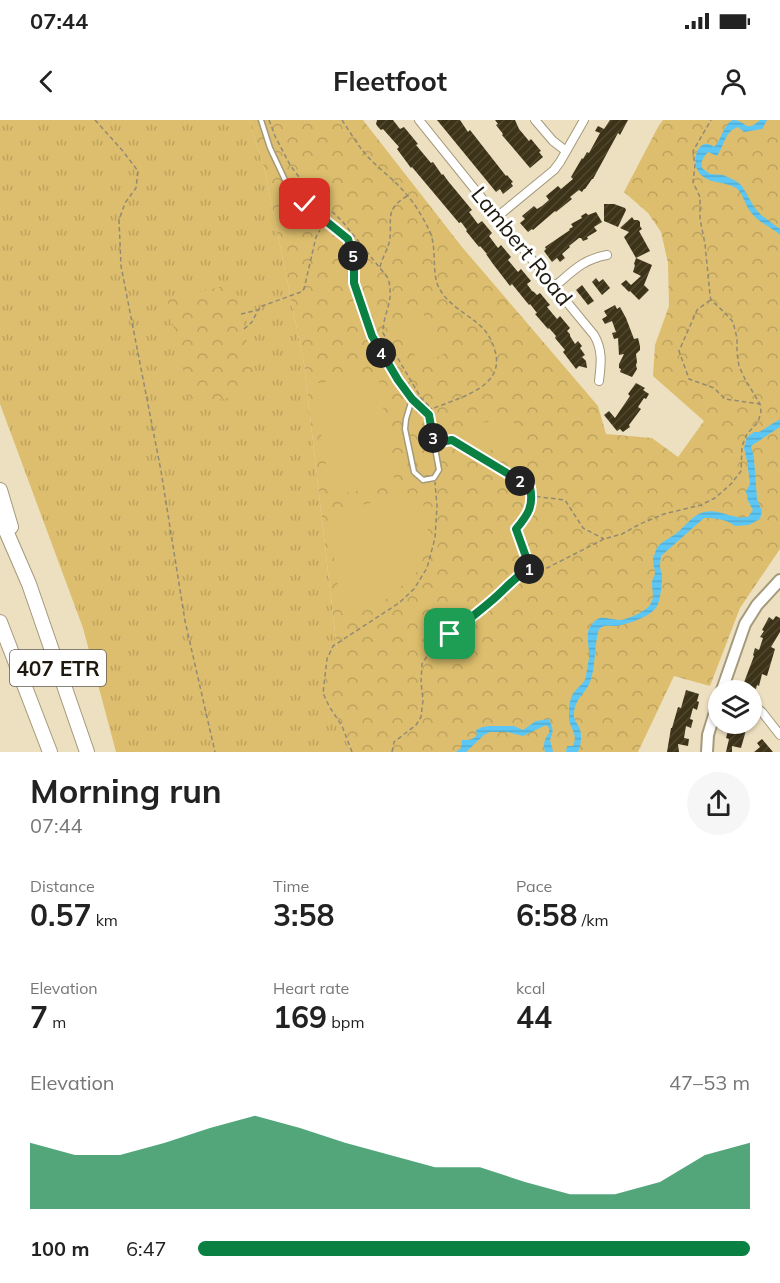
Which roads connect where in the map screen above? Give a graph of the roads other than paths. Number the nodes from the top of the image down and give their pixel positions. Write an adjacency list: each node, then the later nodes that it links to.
1 (261, 120): 10 (lane)
2 (419, 120): 6 (street, Lambert Road)
3 (535, 120): 5 (street)
4 (584, 120): 5 (street)
5 (566, 151): 6 (street)
6 (496, 217): 8 (street, Lambert Road)
7 (607, 255): 8 (street)
8 (555, 286): 9 (street, Lambert Road)
9 (599, 381)
10 (412, 399): 10 (lane)
11 (0, 490): 13 (highway)
12 (0, 517): 13 (highway, 407 ETR)
13 (29, 584): 21 (highway, 407 ETR)
14 (779, 585): 16 (street)
15 (0, 622): 20 (highway, 407 ETR)
16 (725, 680)
17 (762, 712): 19 (street)
18 (708, 734): 22 (street)
19 (780, 735)
20 (50, 752)
21 (87, 752)
22 (707, 752)

